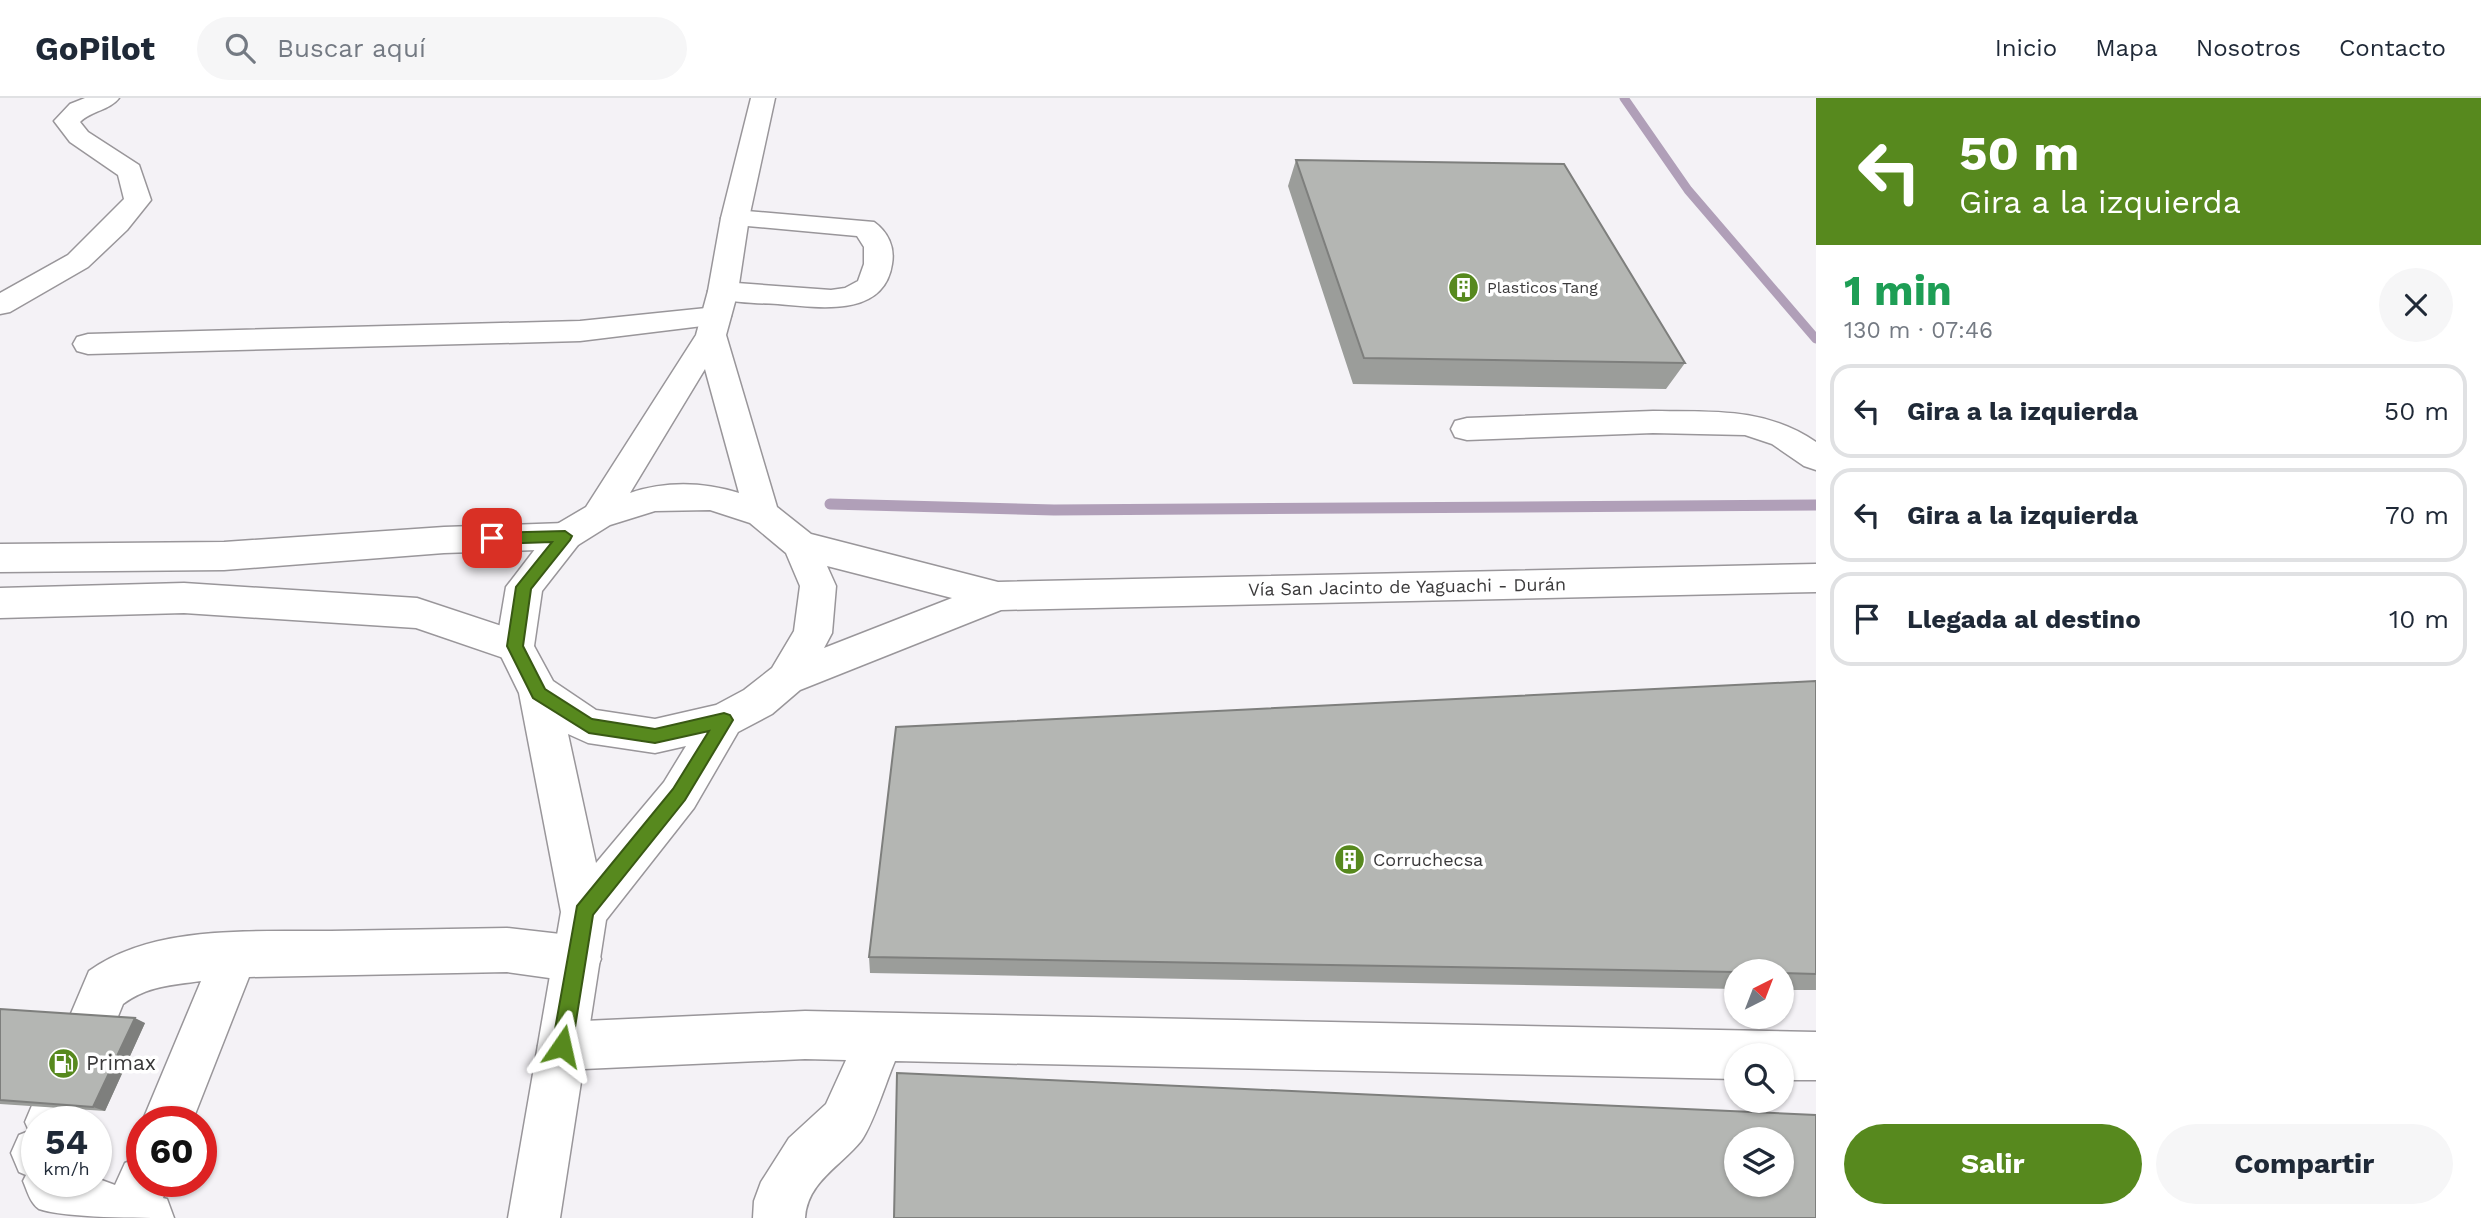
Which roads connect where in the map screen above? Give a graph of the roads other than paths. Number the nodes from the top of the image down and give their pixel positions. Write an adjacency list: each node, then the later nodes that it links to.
1 (107, 98): 4 (main road)
2 (763, 98): 3 (main road)
3 (735, 218): 5 (main road); 5 (main road)
4 (0, 305)
5 (717, 314): 6 (main road); 9 (main road); 10 (main road)
6 (88, 344)
7 (1467, 429): 8 (main road)
8 (1816, 458)
9 (762, 513): 10 (main road); 12 (main road)
10 (598, 516): 11 (main road)
11 (565, 536): 13 (main road); 19 (main road)
12 (800, 545): 16 (main road, Vía San Jacinto de Yaguachi - Durán); 20 (main road)
13 (224, 556): 14 (main road); 17 (main road)
14 (0, 558)
15 (1816, 578): 16 (main road, Vía San Jacinto de Yaguachi - Durán)
16 (998, 596): 20 (main road, Vía San Jacinto de Yaguachi - Durán)
17 (184, 598): 18 (main road); 19 (main road)
18 (0, 603)
19 (515, 646): 21 (main road)
20 (786, 679): 22 (main road)
21 (539, 693): 22 (main road); 23 (main road)
22 (724, 720): 23 (main road)
23 (584, 912): 25 (main road)
24 (235, 955): 25 (main road); 29 (main road); 30 (main road)
25 (578, 959): 27 (main road)
26 (881, 1037): 27 (main road); 28 (main road); 34 (main road)
27 (562, 1046): 33 (main road)
28 (1816, 1056)
29 (57, 1106)
30 (174, 1106)
31 (95, 1197): 32 (main road)
32 (140, 1205)
33 (534, 1218)
34 (779, 1218)

